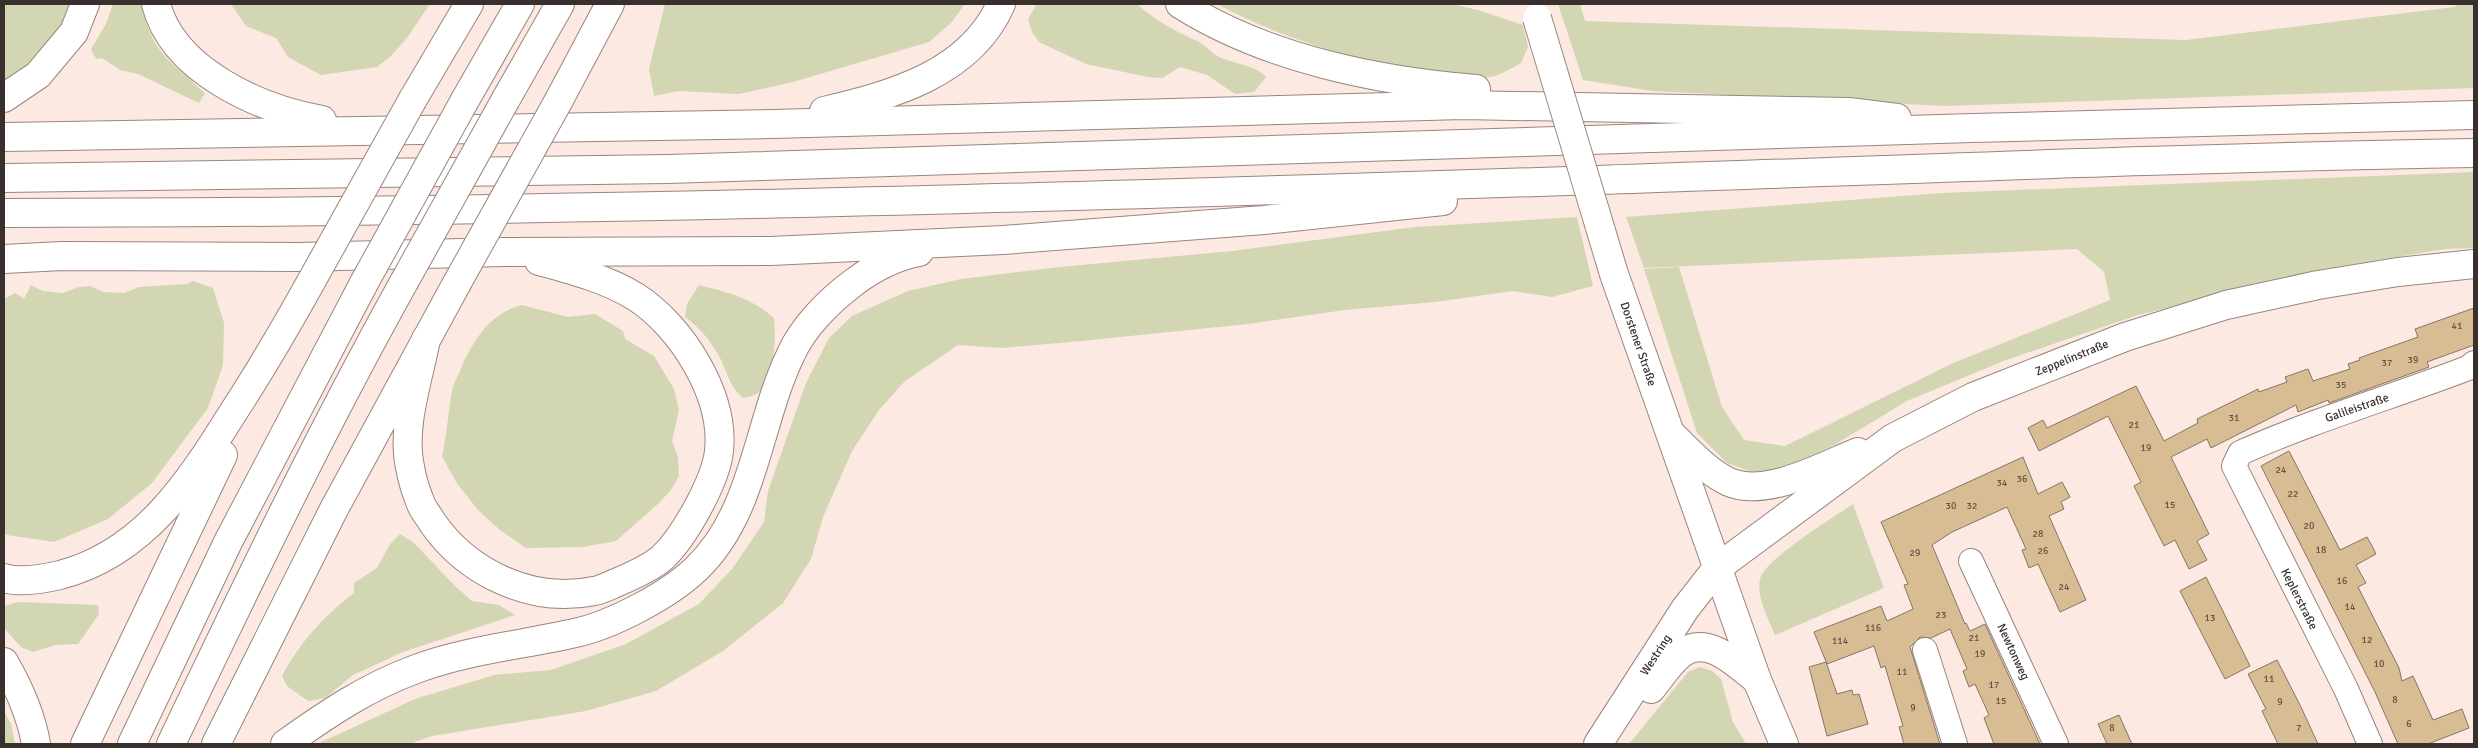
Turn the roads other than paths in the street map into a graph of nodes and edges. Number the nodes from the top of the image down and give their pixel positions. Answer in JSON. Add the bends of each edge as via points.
{"nodes":[{"id":1,"x":84,"y":4,"type":"edge"},
{"id":2,"x":156,"y":4,"type":"edge"},
{"id":3,"x":451,"y":4,"type":"edge"},
{"id":4,"x":469,"y":4,"type":"edge"},
{"id":5,"x":520,"y":4,"type":"edge"},
{"id":6,"x":560,"y":4,"type":"edge"},
{"id":7,"x":610,"y":4,"type":"edge"},
{"id":8,"x":618,"y":4,"type":"edge"},
{"id":9,"x":1001,"y":4,"type":"edge"},
{"id":10,"x":1180,"y":4,"type":"edge"},
{"id":11,"x":1535,"y":11,"type":"edge"},
{"id":12,"x":439,"y":53,"type":"junction"},
{"id":13,"x":582,"y":56,"type":"junction"},
{"id":14,"x":4,"y":98,"type":"edge"},
{"id":15,"x":1650,"y":109,"type":"junction"},
{"id":16,"x":2474,"y":115,"type":"edge"},
{"id":17,"x":773,"y":124,"type":"junction"},
{"id":18,"x":1972,"y":128,"type":"junction"},
{"id":19,"x":370,"y":129,"type":"junction"},
{"id":20,"x":4,"y":137,"type":"edge"},
{"id":21,"x":2474,"y":153,"type":"edge"},
{"id":22,"x":4,"y":178,"type":"edge"},
{"id":23,"x":1558,"y":181,"type":"junction"},
{"id":24,"x":4,"y":213,"type":"edge"},
{"id":25,"x":1003,"y":240,"type":"junction"},
{"id":26,"x":504,"y":252,"type":"junction"},
{"id":27,"x":62,"y":256,"type":"junction"},
{"id":28,"x":4,"y":259,"type":"edge"},
{"id":29,"x":2474,"y":264,"type":"edge"},
{"id":30,"x":4,"y":268,"type":"edge"},
{"id":31,"x":426,"y":339,"type":"junction"},
{"id":32,"x":274,"y":348,"type":"junction"},
{"id":33,"x":2474,"y":363,"type":"edge"},
{"id":34,"x":1669,"y":432,"type":"junction"},
{"id":35,"x":1893,"y":438,"type":"junction"},
{"id":36,"x":2240,"y":453,"type":"joint"},
{"id":37,"x":1971,"y":560,"type":"dead end"},
{"id":38,"x":1718,"y":568,"type":"junction"},
{"id":39,"x":4,"y":578,"type":"edge"},
{"id":40,"x":1925,"y":650,"type":"dead end"},
{"id":41,"x":4,"y":662,"type":"edge"},
{"id":42,"x":1756,"y":680,"type":"junction"},
{"id":43,"x":36,"y":744,"type":"edge"},
{"id":44,"x":85,"y":744,"type":"edge"},
{"id":45,"x":132,"y":744,"type":"edge"},
{"id":46,"x":171,"y":744,"type":"edge"},
{"id":47,"x":216,"y":744,"type":"edge"},
{"id":48,"x":285,"y":744,"type":"edge"},
{"id":49,"x":1598,"y":744,"type":"edge"},
{"id":50,"x":1603,"y":744,"type":"edge"},
{"id":51,"x":1784,"y":744,"type":"edge"},
{"id":52,"x":1955,"y":744,"type":"edge"},
{"id":53,"x":2056,"y":744,"type":"edge"},
{"id":54,"x":2370,"y":744,"type":"edge"}],
"edges":[{"from":1,"to":14,"type":"main road","via":[[74,32],[44,68]]},
{"from":2,"to":19,"type":"main road","via":[[170,34],[190,58],[230,88],[296,115]]},
{"from":3,"to":12,"type":"main road"},
{"from":4,"to":12,"type":"main road"},
{"from":5,"to":45,"type":"main road","bridge":true,"via":[[364,283],[228,542]]},
{"from":6,"to":46,"type":"main road","bridge":true,"via":[[371,341]]},
{"from":7,"to":13,"type":"main road"},
{"from":8,"to":13,"type":"main road"},
{"from":9,"to":17,"type":"main road","via":[[994,20],[978,38],[940,72],[878,98]]},
{"from":10,"to":15,"type":"main road","via":[[1246,38],[1387,79],[1423,85],[1609,98]]},
{"from":11,"to":34,"type":"main road","name":"Dorstener Straße","bridge":true,"via":[[1614,274]]},
{"from":12,"to":32,"type":"main road","bridge":true},
{"from":13,"to":31,"type":"main road","bridge":true},
{"from":15,"to":17,"type":"main road","via":[[1463,105]]},
{"from":15,"to":18,"type":"main road","via":[[1849,112]]},
{"from":16,"to":18,"type":"main road"},
{"from":17,"to":19,"type":"main road"},
{"from":18,"to":22,"type":"main road","via":[[668,169]]},
{"from":19,"to":20,"type":"main road"},
{"from":21,"to":23,"type":"main road","via":[[2230,157]]},
{"from":23,"to":24,"type":"main road","via":[[747,205]]},
{"from":23,"to":25,"type":"main road","via":[[1448,200],[1264,220]]},
{"from":25,"to":26,"type":"main road","via":[[771,250]]},
{"from":25,"to":48,"type":"main road","via":[[909,254],[866,273],[838,294],[791,352],[744,493],[722,539],[696,569],[664,593],[631,612],[578,633],[490,649],[417,669],[367,690]]},
{"from":26,"to":27,"type":"main road","via":[[299,257]]},
{"from":26,"to":31,"type":"main road","via":[[574,271],[636,297],[663,318],[704,373],[717,422],[719,451],[707,487],[689,524],[662,557],[628,578],[594,591],[552,594],[508,583],[471,563],[442,536],[421,505],[409,466],[407,440]]},
{"from":27,"to":28,"type":"main road"},
{"from":27,"to":30,"type":"main road"},
{"from":29,"to":35,"type":"main road","name":"Zeppelinstraße","via":[[2398,272],[2226,305],[2125,337],[1973,397]]},
{"from":31,"to":47,"type":"main road","via":[[334,509]]},
{"from":32,"to":39,"type":"main road","via":[[197,470],[162,514],[137,538],[83,569],[49,578]]},
{"from":32,"to":44,"type":"main road"},
{"from":33,"to":36,"type":"street","name":"Galileistraße","via":[[2468,368],[2283,434]]},
{"from":34,"to":35,"type":"main road","via":[[1713,473],[1743,486],[1762,486],[1793,479]]},
{"from":34,"to":38,"type":"main road","name":"Dorstener Straße"},
{"from":35,"to":38,"type":"main road","name":"Zeppelinstraße"},
{"from":36,"to":54,"type":"street","name":"Keplerstraße","via":[[2234,466],[2346,689]]},
{"from":37,"to":53,"type":"street","name":"Newtonweg"},
{"from":38,"to":42,"type":"main road","name":"Dorstener Straße"},
{"from":38,"to":49,"type":"main road","name":"Westring","via":[[1685,610]]},
{"from":40,"to":52,"type":"street"},
{"from":41,"to":43,"type":"main road","via":[[21,692]]},
{"from":42,"to":50,"type":"main road","name":"Dorstener Straße","via":[[1718,651],[1701,647],[1682,653]]},
{"from":42,"to":51,"type":"main road","name":"Dorstener Straße"}]}
